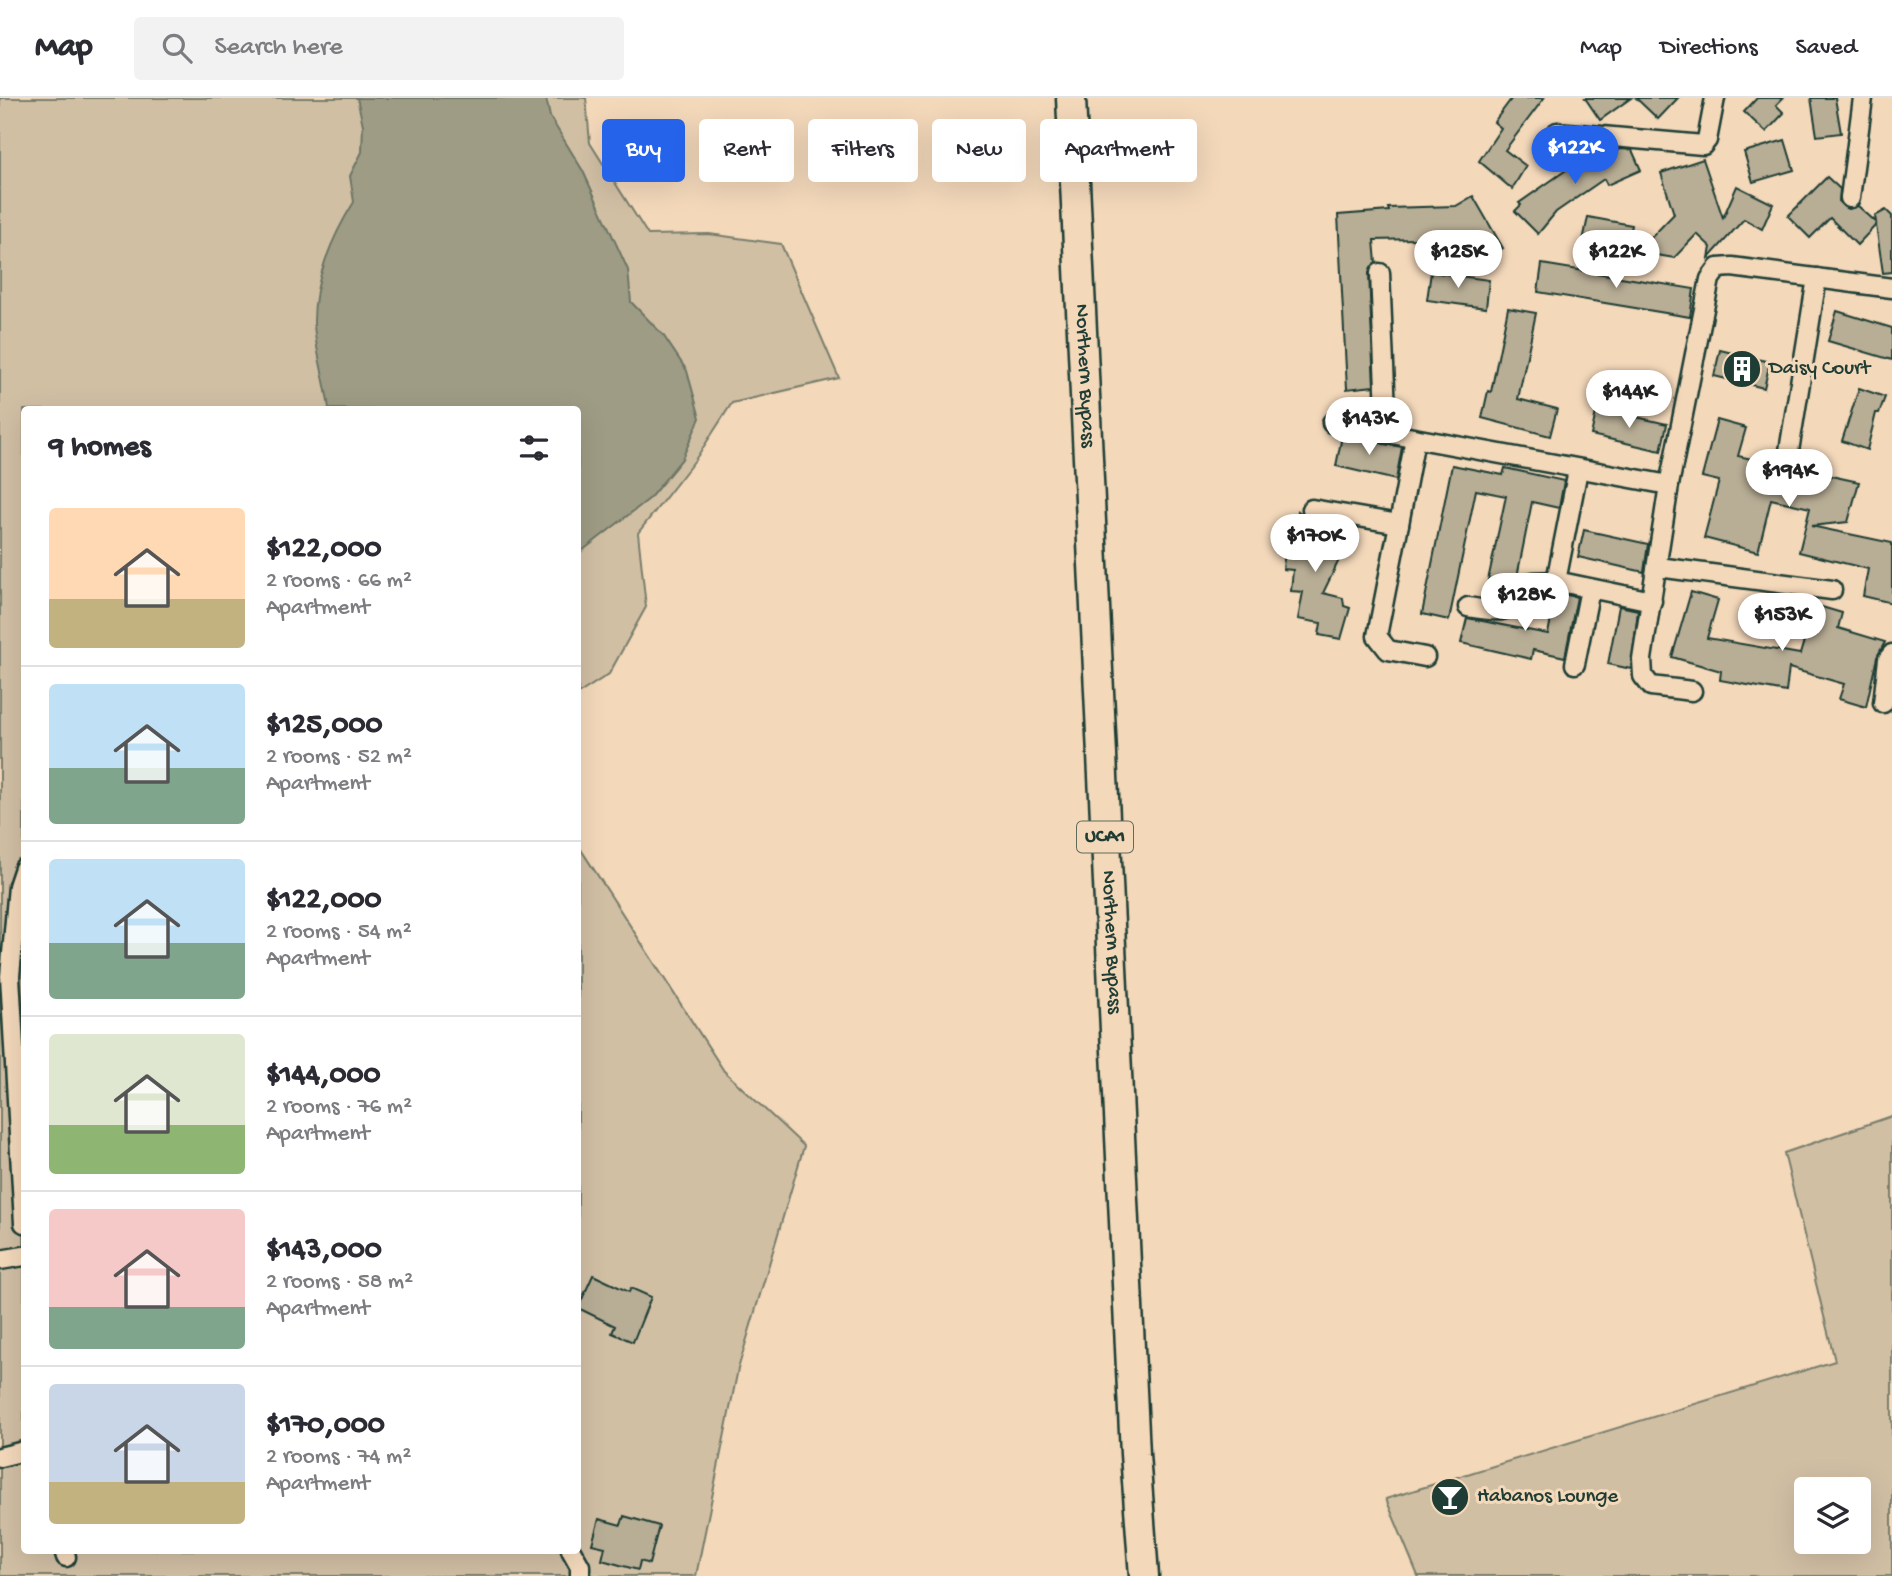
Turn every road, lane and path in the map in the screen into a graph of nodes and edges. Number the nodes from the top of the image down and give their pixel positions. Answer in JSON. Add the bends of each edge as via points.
{"nodes":[{"id":1,"x":1071,"y":98,"type":"edge"},
{"id":2,"x":1715,"y":98,"type":"edge"},
{"id":3,"x":1863,"y":98,"type":"edge"},
{"id":4,"x":1557,"y":132,"type":"dead end"},
{"id":5,"x":1850,"y":198,"type":"dead end"},
{"id":6,"x":1380,"y":273,"type":"dead end"},
{"id":7,"x":1817,"y":278,"type":"junction"},
{"id":8,"x":1892,"y":288,"type":"edge"},
{"id":9,"x":1332,"y":423,"type":"dead end"},
{"id":10,"x":1387,"y":434,"type":"junction"},
{"id":11,"x":1415,"y":439,"type":"junction"},
{"id":12,"x":1789,"y":451,"type":"dead end"},
{"id":13,"x":1578,"y":470,"type":"junction"},
{"id":14,"x":1669,"y":485,"type":"junction"},
{"id":15,"x":1312,"y":509,"type":"dead end"},
{"id":16,"x":1399,"y":524,"type":"junction"},
{"id":17,"x":1658,"y":567,"type":"junction"},
{"id":18,"x":1556,"y":581,"type":"junction"},
{"id":19,"x":1590,"y":589,"type":"junction"},
{"id":20,"x":1832,"y":590,"type":"dead end"},
{"id":21,"x":1653,"y":601,"type":"junction"},
{"id":22,"x":1468,"y":607,"type":"dead end"},
{"id":23,"x":1892,"y":654,"type":"edge"},
{"id":24,"x":1425,"y":657,"type":"dead end"},
{"id":25,"x":1575,"y":664,"type":"dead end"},
{"id":26,"x":1692,"y":691,"type":"dead end"},
{"id":27,"x":1883,"y":703,"type":"dead end"},
{"id":28,"x":21,"y":877,"type":"edge"},
{"id":29,"x":21,"y":1170,"type":"edge"},
{"id":30,"x":21,"y":1252,"type":"edge"},
{"id":31,"x":0,"y":1260,"type":"edge"},
{"id":32,"x":21,"y":1452,"type":"edge"},
{"id":33,"x":0,"y":1457,"type":"edge"},
{"id":34,"x":573,"y":1554,"type":"edge"},
{"id":35,"x":580,"y":1576,"type":"edge"},
{"id":36,"x":1144,"y":1576,"type":"edge"}],
"edges":[{"from":1,"to":36,"type":"main road","name":"Northern Bypass","number":"UCA1"},
{"from":2,"to":4,"type":"street","via":[[1703,145]]},
{"from":3,"to":5,"type":"street"},
{"from":6,"to":10,"type":"street"},
{"from":7,"to":8,"type":"street"},
{"from":7,"to":12,"type":"street"},
{"from":7,"to":14,"type":"street","via":[[1732,267],[1713,273]]},
{"from":9,"to":10,"type":"street"},
{"from":10,"to":11,"type":"street"},
{"from":11,"to":13,"type":"street"},
{"from":11,"to":16,"type":"street"},
{"from":13,"to":14,"type":"street"},
{"from":13,"to":18,"type":"street"},
{"from":14,"to":17,"type":"street"},
{"from":15,"to":16,"type":"street"},
{"from":16,"to":24,"type":"street","via":[[1377,636],[1388,650]]},
{"from":17,"to":20,"type":"street"},
{"from":17,"to":21,"type":"street"},
{"from":18,"to":19,"type":"street"},
{"from":18,"to":22,"type":"street","via":[[1533,582],[1509,610]]},
{"from":19,"to":21,"type":"street"},
{"from":19,"to":25,"type":"street"},
{"from":21,"to":26,"type":"street","via":[[1642,659],[1645,682]]},
{"from":23,"to":27,"type":"street"},
{"from":28,"to":29,"type":"street","via":[[10,976]]},
{"from":30,"to":31,"type":"street"},
{"from":32,"to":33,"type":"street"},
{"from":34,"to":35,"type":"street"}]}
